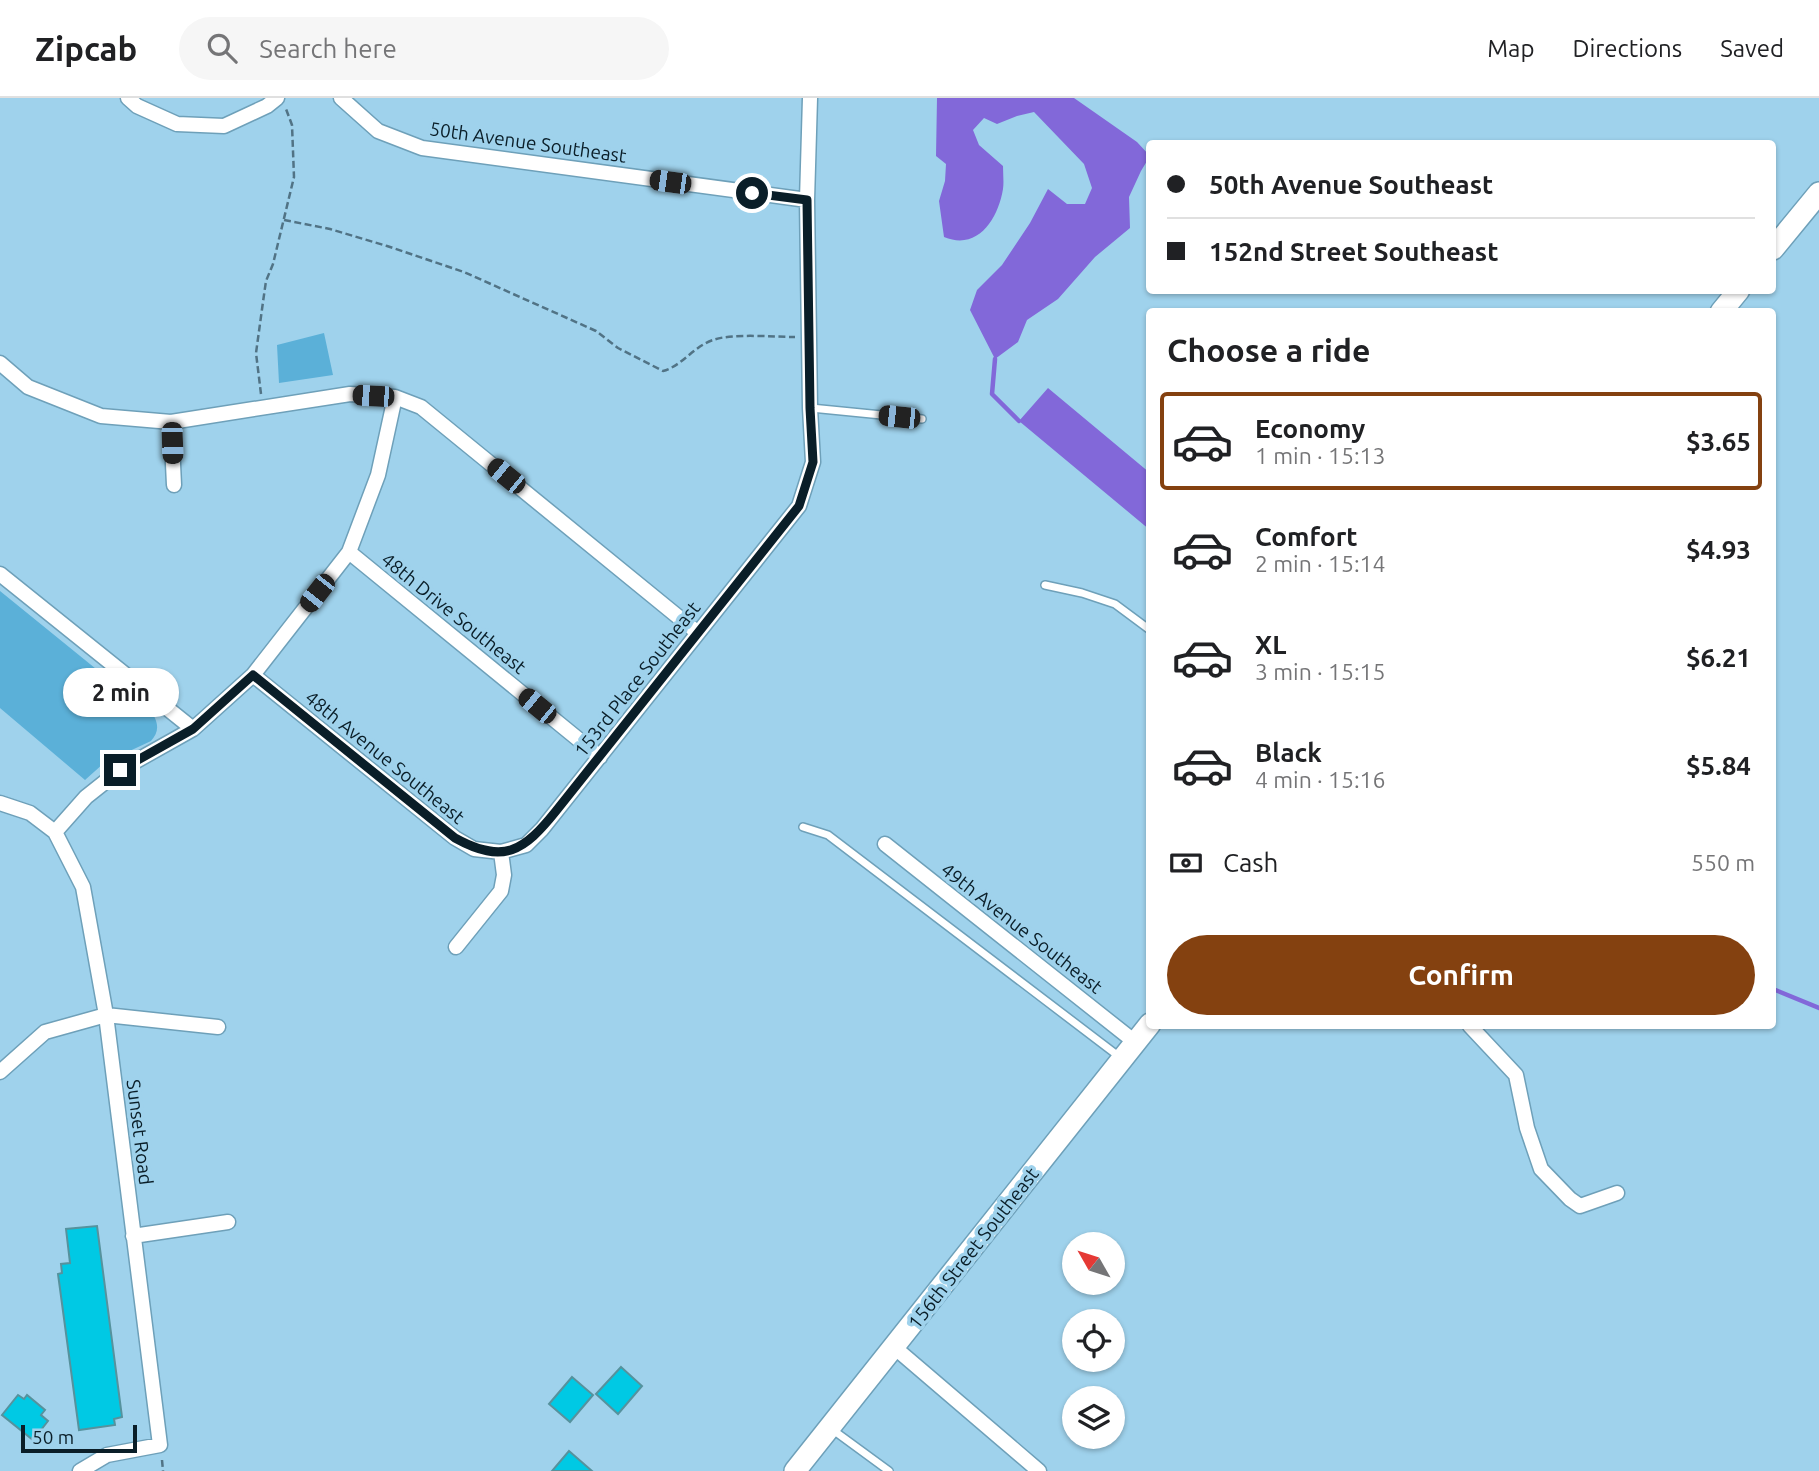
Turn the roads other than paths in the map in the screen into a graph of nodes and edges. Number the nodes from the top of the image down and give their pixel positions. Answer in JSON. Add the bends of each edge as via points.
{"nodes":[{"id":1,"x":128,"y":98,"type":"edge"},
{"id":2,"x":341,"y":98,"type":"edge"},
{"id":3,"x":810,"y":98,"type":"edge"},
{"id":4,"x":281,"y":103,"type":"edge"},
{"id":5,"x":1819,"y":193,"type":"edge"},
{"id":6,"x":807,"y":200,"type":"junction"},
{"id":7,"x":1776,"y":245,"type":"edge"},
{"id":8,"x":1736,"y":294,"type":"edge"},
{"id":9,"x":1724,"y":308,"type":"edge"},
{"id":10,"x":0,"y":363,"type":"edge"},
{"id":11,"x":395,"y":397,"type":"junction"},
{"id":12,"x":810,"y":408,"type":"junction"},
{"id":13,"x":922,"y":419,"type":"dead end"},
{"id":14,"x":171,"y":422,"type":"junction"},
{"id":15,"x":174,"y":485,"type":"dead end"},
{"id":16,"x":349,"y":552,"type":"junction"},
{"id":17,"x":0,"y":574,"type":"edge"},
{"id":18,"x":1045,"y":585,"type":"dead end"},
{"id":19,"x":1146,"y":627,"type":"edge"},
{"id":20,"x":698,"y":633,"type":"junction"},
{"id":21,"x":253,"y":675,"type":"junction"},
{"id":22,"x":193,"y":729,"type":"junction"},
{"id":23,"x":600,"y":757,"type":"junction"},
{"id":24,"x":0,"y":803,"type":"edge"},
{"id":25,"x":803,"y":827,"type":"dead end"},
{"id":26,"x":55,"y":832,"type":"junction"},
{"id":27,"x":885,"y":844,"type":"dead end"},
{"id":28,"x":501,"y":852,"type":"junction"},
{"id":29,"x":456,"y":947,"type":"dead end"},
{"id":30,"x":106,"y":1015,"type":"junction"},
{"id":31,"x":218,"y":1027,"type":"dead end"},
{"id":32,"x":1146,"y":1029,"type":"edge"},
{"id":33,"x":1474,"y":1029,"type":"edge"},
{"id":34,"x":1128,"y":1051,"type":"junction"},
{"id":35,"x":0,"y":1072,"type":"edge"},
{"id":36,"x":1617,"y":1193,"type":"dead end"},
{"id":37,"x":228,"y":1222,"type":"dead end"},
{"id":38,"x":133,"y":1236,"type":"junction"},
{"id":39,"x":894,"y":1347,"type":"junction"},
{"id":40,"x":831,"y":1428,"type":"junction"},
{"id":41,"x":80,"y":1471,"type":"edge"},
{"id":42,"x":795,"y":1471,"type":"edge"},
{"id":43,"x":889,"y":1471,"type":"edge"},
{"id":44,"x":1039,"y":1471,"type":"edge"}],
"edges":[{"from":1,"to":4,"type":"street","via":[[177,124],[225,126]]},
{"from":2,"to":6,"type":"street","name":"50th Avenue Southeast","via":[[377,131],[422,148]]},
{"from":3,"to":6,"type":"street","name":"153rd Place Southeast"},
{"from":5,"to":7,"type":"street"},
{"from":6,"to":12,"type":"street","name":"153rd Place Southeast"},
{"from":8,"to":9,"type":"street"},
{"from":10,"to":14,"type":"street","via":[[28,387],[101,416]]},
{"from":11,"to":14,"type":"street","via":[[350,394]]},
{"from":11,"to":16,"type":"street","via":[[378,475]]},
{"from":11,"to":20,"type":"street","via":[[421,407]]},
{"from":12,"to":13,"type":"lane"},
{"from":12,"to":20,"type":"street","name":"153rd Place Southeast","via":[[813,462],[799,506]]},
{"from":14,"to":15,"type":"street"},
{"from":16,"to":21,"type":"street"},
{"from":16,"to":23,"type":"street","name":"48th Drive Southeast"},
{"from":17,"to":22,"type":"street"},
{"from":18,"to":19,"type":"lane","via":[[1115,604]]},
{"from":20,"to":23,"type":"street","name":"153rd Place Southeast"},
{"from":21,"to":22,"type":"street"},
{"from":21,"to":28,"type":"street","name":"48th Avenue Southeast","via":[[455,838],[474,849]]},
{"from":22,"to":26,"type":"street","via":[[120,770],[86,797]]},
{"from":23,"to":28,"type":"street","name":"153rd Place Southeast","via":[[526,845]]},
{"from":24,"to":26,"type":"street","via":[[30,813]]},
{"from":25,"to":34,"type":"lane","via":[[828,835]]},
{"from":26,"to":30,"type":"street","name":"Sunset Road","via":[[83,887]]},
{"from":27,"to":34,"type":"street","name":"49th Avenue Southeast"},
{"from":28,"to":29,"type":"street","via":[[501,891]]},
{"from":30,"to":31,"type":"street"},
{"from":30,"to":35,"type":"street","via":[[45,1032]]},
{"from":30,"to":38,"type":"street","name":"Sunset Road"},
{"from":32,"to":34,"type":"street","name":"156th Street Southeast"},
{"from":33,"to":36,"type":"street","via":[[1516,1075],[1541,1169],[1580,1206]]},
{"from":34,"to":39,"type":"street","name":"156th Street Southeast"},
{"from":37,"to":38,"type":"street"},
{"from":38,"to":41,"type":"street","name":"Sunset Road","via":[[160,1445],[107,1455]]},
{"from":39,"to":40,"type":"street","name":"156th Street Southeast"},
{"from":39,"to":44,"type":"street"},
{"from":40,"to":42,"type":"street","name":"156th Street Southeast"},
{"from":40,"to":43,"type":"lane"}]}
